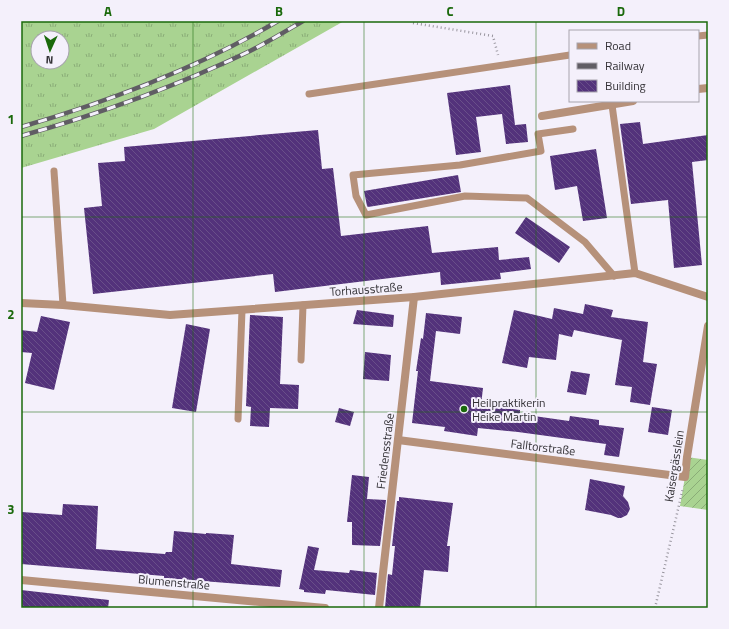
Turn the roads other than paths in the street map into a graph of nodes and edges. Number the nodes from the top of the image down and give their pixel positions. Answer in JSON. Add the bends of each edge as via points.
{"nodes":[{"id":1,"x":569,"y":55,"type":"edge"},
{"id":2,"x":309,"y":94,"type":"dead end"},
{"id":3,"x":628,"y":102,"type":"edge"},
{"id":4,"x":612,"y":105,"type":"junction"},
{"id":5,"x":542,"y":116,"type":"dead end"},
{"id":6,"x":573,"y":128,"type":"dead end"},
{"id":7,"x":54,"y":171,"type":"dead end"},
{"id":8,"x":635,"y":274,"type":"junction"},
{"id":9,"x":614,"y":276,"type":"junction"},
{"id":10,"x":708,"y":297,"type":"edge"},
{"id":11,"x":414,"y":298,"type":"junction"},
{"id":12,"x":21,"y":303,"type":"edge"},
{"id":13,"x":63,"y":305,"type":"junction"},
{"id":14,"x":303,"y":305,"type":"junction"},
{"id":15,"x":242,"y":310,"type":"junction"},
{"id":16,"x":708,"y":326,"type":"edge"},
{"id":17,"x":301,"y":360,"type":"dead end"},
{"id":18,"x":238,"y":419,"type":"dead end"},
{"id":19,"x":398,"y":440,"type":"junction"},
{"id":20,"x":685,"y":477,"type":"joint"},
{"id":21,"x":21,"y":580,"type":"edge"},
{"id":22,"x":325,"y":608,"type":"edge"},
{"id":23,"x":379,"y":608,"type":"edge"}],
"edges":[{"from":1,"to":2,"type":"lane"},
{"from":3,"to":4,"type":"street"},
{"from":4,"to":5,"type":"street"},
{"from":4,"to":8,"type":"lane"},
{"from":6,"to":9,"type":"lane","via":[[538,134],[541,151],[460,165],[353,175],[356,196],[366,215],[465,196],[527,198],[585,242]]},
{"from":7,"to":13,"type":"lane"},
{"from":8,"to":9,"type":"street","name":"Torhausstraße"},
{"from":8,"to":10,"type":"street","name":"Torhausstraße"},
{"from":9,"to":11,"type":"street","name":"Torhausstraße"},
{"from":11,"to":14,"type":"street","name":"Torhausstraße"},
{"from":11,"to":19,"type":"street","name":"Friedensstraße"},
{"from":12,"to":13,"type":"street","name":"Torhausstraße"},
{"from":13,"to":15,"type":"street","name":"Torhausstraße","via":[[170,315]]},
{"from":14,"to":15,"type":"street","name":"Torhausstraße"},
{"from":14,"to":17,"type":"lane"},
{"from":15,"to":18,"type":"lane"},
{"from":16,"to":20,"type":"street","name":"Kaisergässlein"},
{"from":19,"to":20,"type":"street","name":"Falltorstraße"},
{"from":19,"to":23,"type":"street","name":"Friedensstraße"},
{"from":21,"to":22,"type":"street","name":"Blumenstraße"}]}
